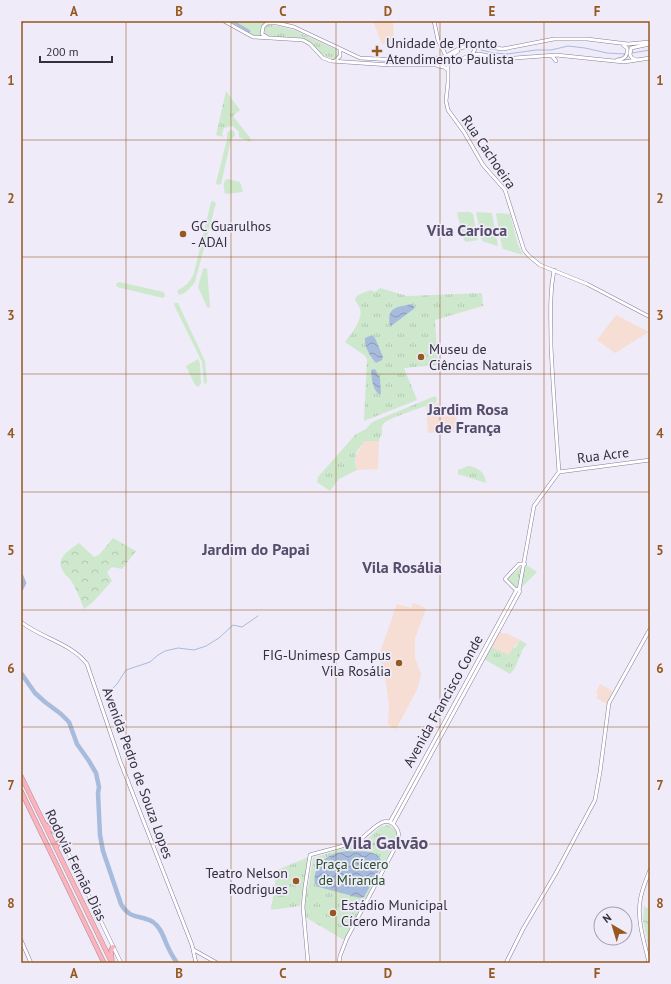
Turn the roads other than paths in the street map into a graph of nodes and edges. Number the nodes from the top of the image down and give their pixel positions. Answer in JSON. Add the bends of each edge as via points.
{"nodes":[{"id":1,"x":224,"y":21,"type":"edge"},
{"id":2,"x":434,"y":21,"type":"edge"},
{"id":3,"x":276,"y":22,"type":"edge"},
{"id":4,"x":270,"y":39,"type":"junction"},
{"id":5,"x":650,"y":43,"type":"edge"},
{"id":6,"x":617,"y":44,"type":"junction"},
{"id":7,"x":469,"y":45,"type":"junction"},
{"id":8,"x":464,"y":46,"type":"junction"},
{"id":9,"x":339,"y":49,"type":"junction"},
{"id":10,"x":472,"y":55,"type":"junction"},
{"id":11,"x":446,"y":56,"type":"junction"},
{"id":12,"x":552,"y":56,"type":"junction"},
{"id":13,"x":650,"y":58,"type":"edge"},
{"id":14,"x":556,"y":60,"type":"dead end"},
{"id":15,"x":637,"y":60,"type":"junction"},
{"id":16,"x":609,"y":61,"type":"junction"},
{"id":17,"x":334,"y":62,"type":"junction"},
{"id":18,"x":448,"y":64,"type":"junction"},
{"id":19,"x":436,"y":66,"type":"junction"},
{"id":20,"x":448,"y":70,"type":"junction"},
{"id":21,"x":554,"y":270,"type":"junction"},
{"id":22,"x":650,"y":317,"type":"edge"},
{"id":23,"x":650,"y":460,"type":"edge"},
{"id":24,"x":559,"y":472,"type":"junction"},
{"id":25,"x":527,"y":550,"type":"junction"},
{"id":26,"x":520,"y":564,"type":"junction"},
{"id":27,"x":525,"y":564,"type":"junction"},
{"id":28,"x":518,"y":591,"type":"junction"},
{"id":29,"x":21,"y":622,"type":"edge"},
{"id":30,"x":650,"y":629,"type":"edge"},
{"id":31,"x":21,"y":776,"type":"edge"},
{"id":32,"x":21,"y":791,"type":"edge"},
{"id":33,"x":392,"y":823,"type":"junction"},
{"id":34,"x":44,"y":824,"type":"junction"},
{"id":35,"x":60,"y":836,"type":"joint"},
{"id":36,"x":62,"y":841,"type":"junction"},
{"id":37,"x":56,"y":848,"type":"junction"},
{"id":38,"x":650,"y":870,"type":"edge"},
{"id":39,"x":21,"y":940,"type":"edge"},
{"id":40,"x":113,"y":948,"type":"junction"},
{"id":41,"x":194,"y":950,"type":"junction"},
{"id":42,"x":31,"y":963,"type":"edge"},
{"id":43,"x":104,"y":963,"type":"edge"},
{"id":44,"x":112,"y":963,"type":"edge"},
{"id":45,"x":121,"y":963,"type":"edge"},
{"id":46,"x":196,"y":963,"type":"edge"},
{"id":47,"x":217,"y":963,"type":"edge"},
{"id":48,"x":308,"y":963,"type":"edge"},
{"id":49,"x":339,"y":963,"type":"edge"},
{"id":50,"x":506,"y":963,"type":"edge"},
{"id":51,"x":649,"y":963,"type":"edge"}],
"edges":[{"from":1,"to":4,"type":"main road","via":[[250,36]]},
{"from":2,"to":11,"type":"main road","name":"Rua Cachoeira","via":[[438,40]]},
{"from":3,"to":4,"type":"main road","via":[[267,23],[263,27],[263,36]]},
{"from":3,"to":9,"type":"main road","via":[[294,27]]},
{"from":4,"to":17,"type":"main road","via":[[306,42],[323,58]]},
{"from":5,"to":6,"type":"main road"},
{"from":5,"to":15,"type":"main road","via":[[631,48],[630,57]]},
{"from":6,"to":7,"type":"main road","via":[[554,39],[503,49]]},
{"from":6,"to":16,"type":"main road","via":[[627,47],[627,55],[622,59]]},
{"from":7,"to":8,"type":"main road"},
{"from":7,"to":10,"type":"main road","via":[[476,50]]},
{"from":8,"to":11,"type":"main road"},
{"from":8,"to":18,"type":"main road","via":[[450,57]]},
{"from":9,"to":11,"type":"main road","via":[[367,59],[418,61]]},
{"from":9,"to":17,"type":"main road","via":[[340,56]]},
{"from":10,"to":12,"type":"main road","via":[[502,59]]},
{"from":10,"to":18,"type":"main road"},
{"from":11,"to":18,"type":"main road","name":"Rua Cachoeira"},
{"from":12,"to":14,"type":"main road"},
{"from":12,"to":16,"type":"main road"},
{"from":13,"to":15,"type":"main road"},
{"from":15,"to":16,"type":"main road"},
{"from":17,"to":19,"type":"main road"},
{"from":18,"to":19,"type":"main road"},
{"from":18,"to":20,"type":"main road","name":"Rua Cachoeira"},
{"from":19,"to":20,"type":"main road"},
{"from":20,"to":21,"type":"main road","name":"Rua Cachoeira","via":[[448,110],[483,165],[505,190],[524,250],[540,265]]},
{"from":21,"to":22,"type":"main road","name":"Rua Cachoeira"},
{"from":21,"to":24,"type":"main road","via":[[550,286],[552,392]]},
{"from":23,"to":24,"type":"main road","name":"Rua Acre"},
{"from":24,"to":25,"type":"main road","name":"Avenida Francisco Conde","via":[[534,506]]},
{"from":25,"to":26,"type":"main road"},
{"from":25,"to":27,"type":"main road","name":"Avenida Francisco Conde"},
{"from":26,"to":27,"type":"main road"},
{"from":26,"to":28,"type":"main road","via":[[505,579]]},
{"from":27,"to":28,"type":"main road","name":"Avenida Francisco Conde"},
{"from":28,"to":33,"type":"main road","name":"Avenida Francisco Conde"},
{"from":29,"to":41,"type":"main road","name":"Avenida Pedro de Souza Lopes","via":[[77,654],[87,664],[120,761]]},
{"from":30,"to":50,"type":"main road","via":[[609,703],[594,800]]},
{"from":31,"to":34,"type":"highway","name":"Rodovia Fernão Dias"},
{"from":32,"to":43,"type":"highway","name":"Rodovia Fernão Dias"},
{"from":33,"to":48,"type":"main road","via":[[382,822],[360,840],[310,855],[303,907]]},
{"from":33,"to":49,"type":"main road","via":[[399,834],[397,844],[347,938]]},
{"from":34,"to":35,"type":"highway"},
{"from":34,"to":37,"type":"highway","name":"Rodovia Fernão Dias"},
{"from":35,"to":36,"type":"main road"},
{"from":36,"to":37,"type":"highway"},
{"from":36,"to":40,"type":"main road"},
{"from":37,"to":44,"type":"highway","name":"Rodovia Fernão Dias"},
{"from":38,"to":51,"type":"main road","via":[[640,904],[643,938]]},
{"from":39,"to":42,"type":"main road"},
{"from":40,"to":44,"type":"highway"},
{"from":40,"to":45,"type":"main road"},
{"from":41,"to":46,"type":"main road","name":"Avenida Pedro de Souza Lopes"},
{"from":41,"to":47,"type":"main road"}]}
